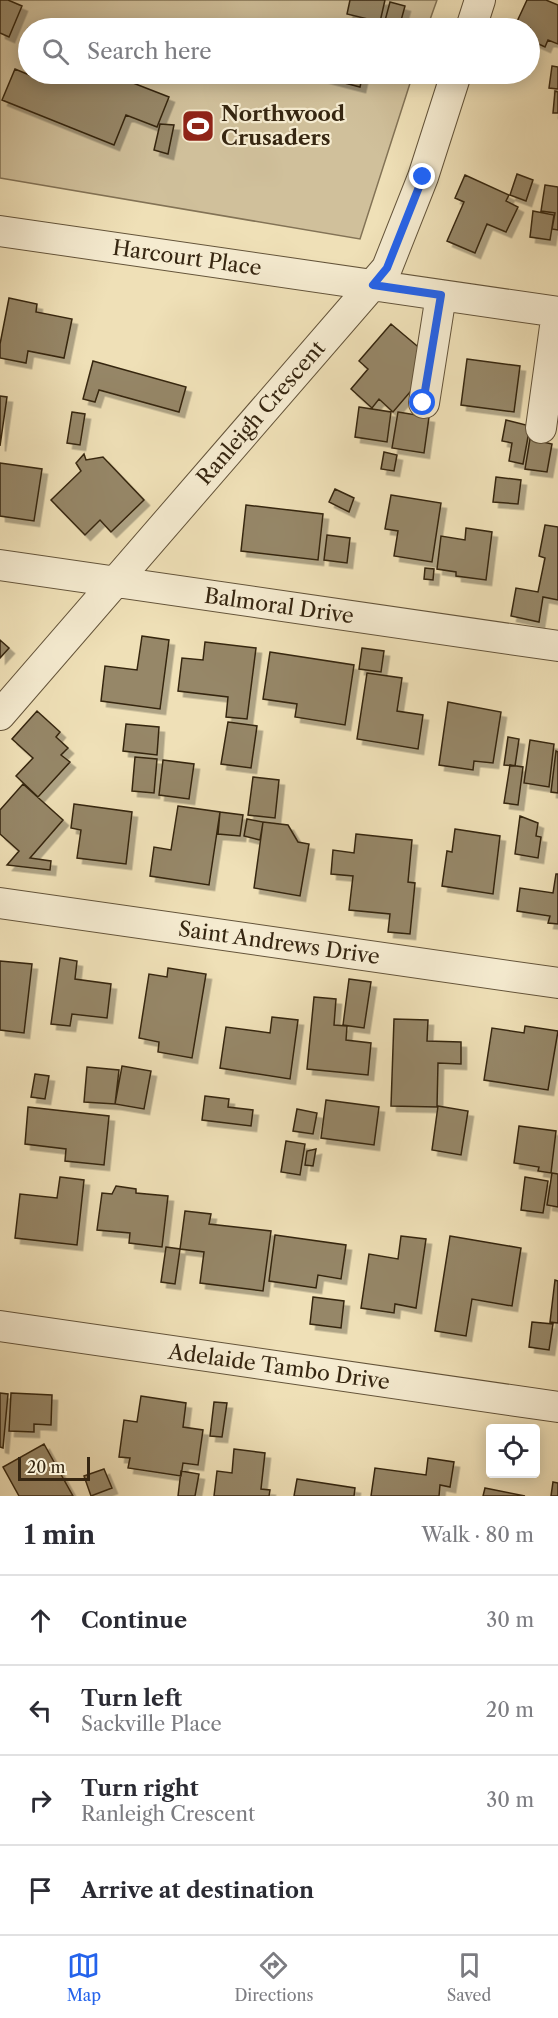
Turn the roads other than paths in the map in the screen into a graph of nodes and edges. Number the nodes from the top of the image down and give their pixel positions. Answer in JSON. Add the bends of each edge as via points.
{"nodes":[{"id":1,"x":480,"y":0,"type":"edge"},
{"id":2,"x":474,"y":18,"type":"edge"},
{"id":3,"x":453,"y":84,"type":"edge"},
{"id":4,"x":0,"y":231,"type":"edge"},
{"id":5,"x":373,"y":285,"type":"junction"},
{"id":6,"x":441,"y":295,"type":"junction"},
{"id":7,"x":558,"y":312,"type":"edge"},
{"id":8,"x":423,"y":403,"type":"dead end"},
{"id":9,"x":541,"y":428,"type":"dead end"},
{"id":10,"x":0,"y":565,"type":"edge"},
{"id":11,"x":112,"y":583,"type":"junction"},
{"id":12,"x":558,"y":646,"type":"edge"},
{"id":13,"x":0,"y":715,"type":"edge"},
{"id":14,"x":0,"y":903,"type":"edge"},
{"id":15,"x":558,"y":983,"type":"edge"},
{"id":16,"x":0,"y":1326,"type":"edge"},
{"id":17,"x":558,"y":1407,"type":"edge"}],
"edges":[{"from":1,"to":2,"type":"street"},
{"from":3,"to":5,"type":"street","name":"Ranleigh Crescent","via":[[423,177],[387,268]]},
{"from":4,"to":5,"type":"street","name":"Harcourt Place"},
{"from":5,"to":6,"type":"street","name":"Harcourt Place"},
{"from":5,"to":11,"type":"street","name":"Ranleigh Crescent"},
{"from":6,"to":7,"type":"street","name":"Harcourt Place"},
{"from":6,"to":8,"type":"street"},
{"from":7,"to":9,"type":"street"},
{"from":10,"to":11,"type":"street","name":"Balmoral Drive"},
{"from":11,"to":12,"type":"street","name":"Balmoral Drive"},
{"from":11,"to":13,"type":"street","name":"Ranleigh Crescent"},
{"from":14,"to":15,"type":"street","name":"Saint Andrews Drive"},
{"from":16,"to":17,"type":"street","name":"Adelaide Tambo Drive"}]}
